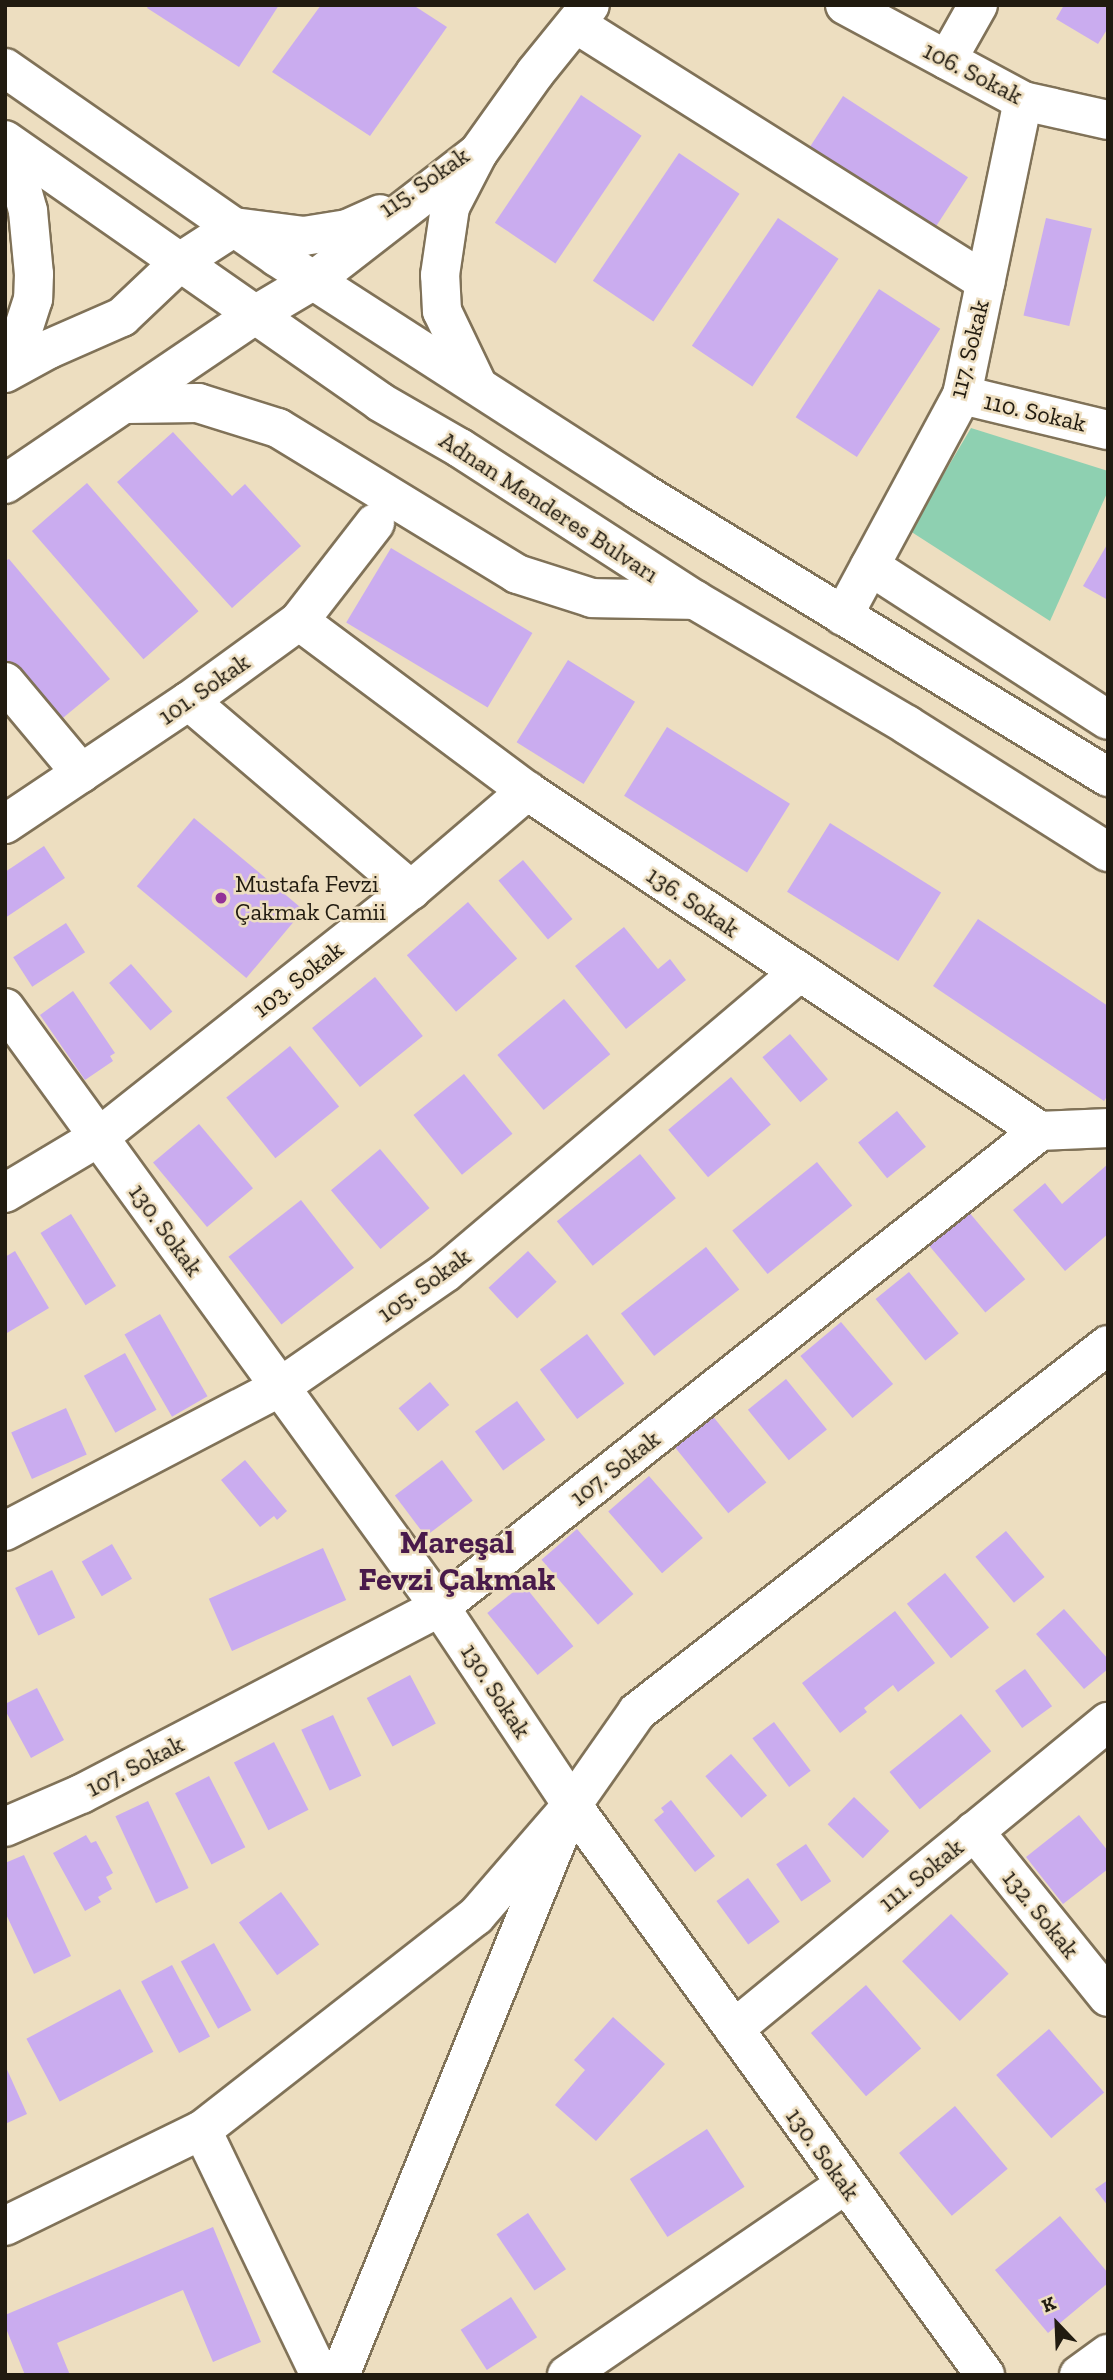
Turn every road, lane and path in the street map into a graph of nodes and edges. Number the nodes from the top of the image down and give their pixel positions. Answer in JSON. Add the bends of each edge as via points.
{"nodes":[{"id":1,"x":845,"y":5,"type":"edge"},
{"id":2,"x":978,"y":5,"type":"edge"},
{"id":3,"x":583,"y":15,"type":"edge"},
{"id":4,"x":947,"y":60,"type":"junction"},
{"id":5,"x":5,"y":68,"type":"edge"},
{"id":6,"x":1023,"y":101,"type":"junction"},
{"id":7,"x":1108,"y":120,"type":"edge"},
{"id":8,"x":5,"y":139,"type":"edge"},
{"id":9,"x":483,"y":145,"type":"junction"},
{"id":10,"x":5,"y":147,"type":"edge"},
{"id":11,"x":234,"y":227,"type":"junction"},
{"id":12,"x":180,"y":262,"type":"junction"},
{"id":13,"x":314,"y":280,"type":"junction"},
{"id":14,"x":985,"y":282,"type":"junction"},
{"id":15,"x":255,"y":315,"type":"junction"},
{"id":16,"x":5,"y":356,"type":"edge"},
{"id":17,"x":5,"y":373,"type":"edge"},
{"id":18,"x":478,"y":387,"type":"junction"},
{"id":19,"x":962,"y":395,"type":"junction"},
{"id":20,"x":127,"y":404,"type":"junction"},
{"id":21,"x":1108,"y":430,"type":"edge"},
{"id":22,"x":5,"y":484,"type":"edge"},
{"id":23,"x":375,"y":523,"type":"dead end"},
{"id":24,"x":870,"y":566,"type":"junction"},
{"id":25,"x":695,"y":600,"type":"junction"},
{"id":26,"x":843,"y":616,"type":"junction"},
{"id":27,"x":299,"y":621,"type":"junction"},
{"id":28,"x":5,"y":682,"type":"edge"},
{"id":29,"x":189,"y":701,"type":"junction"},
{"id":30,"x":1108,"y":720,"type":"edge"},
{"id":31,"x":81,"y":773,"type":"junction"},
{"id":32,"x":1108,"y":777,"type":"edge"},
{"id":33,"x":527,"y":791,"type":"junction"},
{"id":34,"x":5,"y":824,"type":"edge"},
{"id":35,"x":1108,"y":852,"type":"edge"},
{"id":36,"x":411,"y":890,"type":"junction"},
{"id":37,"x":799,"y":973,"type":"junction"},
{"id":38,"x":5,"y":1008,"type":"edge"},
{"id":39,"x":1108,"y":1128,"type":"edge"},
{"id":40,"x":1040,"y":1131,"type":"junction"},
{"id":41,"x":99,"y":1137,"type":"junction"},
{"id":42,"x":5,"y":1194,"type":"edge"},
{"id":43,"x":1108,"y":1345,"type":"edge"},
{"id":44,"x":280,"y":1387,"type":"junction"},
{"id":45,"x":5,"y":1531,"type":"edge"},
{"id":46,"x":440,"y":1607,"type":"junction"},
{"id":47,"x":1108,"y":1721,"type":"edge"},
{"id":48,"x":572,"y":1805,"type":"junction"},
{"id":49,"x":5,"y":1828,"type":"edge"},
{"id":50,"x":974,"y":1831,"type":"junction"},
{"id":51,"x":1108,"y":1997,"type":"edge"},
{"id":52,"x":734,"y":2029,"type":"junction"},
{"id":53,"x":202,"y":2130,"type":"junction"},
{"id":54,"x":845,"y":2185,"type":"junction"},
{"id":55,"x":5,"y":2225,"type":"edge"},
{"id":56,"x":1108,"y":2354,"type":"edge"},
{"id":57,"x":320,"y":2375,"type":"edge"},
{"id":58,"x":340,"y":2375,"type":"edge"},
{"id":59,"x":567,"y":2375,"type":"edge"},
{"id":60,"x":985,"y":2375,"type":"edge"},
{"id":61,"x":1079,"y":2375,"type":"edge"}],
"edges":[{"from":1,"to":4,"type":"street","name":"106. Sokak"},
{"from":2,"to":4,"type":"street"},
{"from":3,"to":9,"type":"street","name":"115. Sokak"},
{"from":3,"to":14,"type":"street"},
{"from":4,"to":6,"type":"street","name":"106. Sokak"},
{"from":5,"to":11,"type":"street"},
{"from":6,"to":7,"type":"street","name":"106. Sokak"},
{"from":6,"to":14,"type":"street","name":"117. Sokak"},
{"from":8,"to":12,"type":"street","name":"Adnan Menderes Bulvarı"},
{"from":9,"to":11,"type":"street","name":"115. Sokak","via":[[390,209],[347,229],[303,236]]},
{"from":9,"to":13,"type":"street"},
{"from":9,"to":18,"type":"street","via":[[450,206],[440,275],[442,312]]},
{"from":10,"to":16,"type":"street","via":[[28,211],[34,274],[33,299],[22,332]]},
{"from":11,"to":12,"type":"street"},
{"from":11,"to":13,"type":"street"},
{"from":12,"to":15,"type":"street","name":"Adnan Menderes Bulvarı"},
{"from":12,"to":17,"type":"street","via":[[122,317]]},
{"from":13,"to":15,"type":"street"},
{"from":13,"to":18,"type":"street"},
{"from":14,"to":19,"type":"street","name":"117. Sokak"},
{"from":15,"to":20,"type":"street"},
{"from":15,"to":25,"type":"street","name":"Adnan Menderes Bulvarı","via":[[380,402],[460,448]]},
{"from":18,"to":26,"type":"street"},
{"from":19,"to":21,"type":"street","name":"110. Sokak"},
{"from":19,"to":24,"type":"street","name":"117. Sokak"},
{"from":20,"to":22,"type":"street"},
{"from":20,"to":25,"type":"street","via":[[198,403],[278,428],[517,574],[592,598]]},
{"from":23,"to":27,"type":"street","name":"101. Sokak"},
{"from":24,"to":26,"type":"street","name":"117. Sokak"},
{"from":24,"to":30,"type":"street"},
{"from":25,"to":35,"type":"street","name":"Adnan Menderes Bulvarı","via":[[907,725]]},
{"from":26,"to":32,"type":"street"},
{"from":27,"to":29,"type":"street","name":"101. Sokak"},
{"from":27,"to":33,"type":"street","name":"136. Sokak"},
{"from":28,"to":31,"type":"street"},
{"from":29,"to":31,"type":"street","name":"101. Sokak"},
{"from":29,"to":36,"type":"street"},
{"from":31,"to":34,"type":"street","name":"101. Sokak"},
{"from":33,"to":36,"type":"street","name":"103. Sokak"},
{"from":33,"to":37,"type":"street","name":"136. Sokak"},
{"from":36,"to":41,"type":"street","name":"103. Sokak"},
{"from":37,"to":40,"type":"street","name":"136. Sokak"},
{"from":37,"to":44,"type":"street","name":"105. Sokak","via":[[446,1272]]},
{"from":38,"to":41,"type":"street","name":"130. Sokak"},
{"from":39,"to":40,"type":"street"},
{"from":40,"to":46,"type":"street","name":"107. Sokak"},
{"from":41,"to":42,"type":"street","name":"103. Sokak"},
{"from":41,"to":44,"type":"street","name":"130. Sokak"},
{"from":43,"to":48,"type":"street","via":[[637,1712]]},
{"from":44,"to":45,"type":"street","name":"105. Sokak"},
{"from":44,"to":46,"type":"street","name":"130. Sokak"},
{"from":46,"to":48,"type":"street","name":"130. Sokak"},
{"from":46,"to":49,"type":"street","name":"107. Sokak","via":[[81,1794]]},
{"from":47,"to":50,"type":"street","name":"111. Sokak"},
{"from":48,"to":52,"type":"street","name":"130. Sokak"},
{"from":48,"to":53,"type":"street","via":[[476,1916]]},
{"from":48,"to":58,"type":"street"},
{"from":50,"to":51,"type":"street","name":"132. Sokak"},
{"from":50,"to":52,"type":"street","name":"111. Sokak"},
{"from":52,"to":54,"type":"street","name":"130. Sokak"},
{"from":53,"to":55,"type":"street"},
{"from":53,"to":57,"type":"street"},
{"from":54,"to":59,"type":"street"},
{"from":54,"to":60,"type":"street","name":"130. Sokak"},
{"from":56,"to":61,"type":"street"}]}
